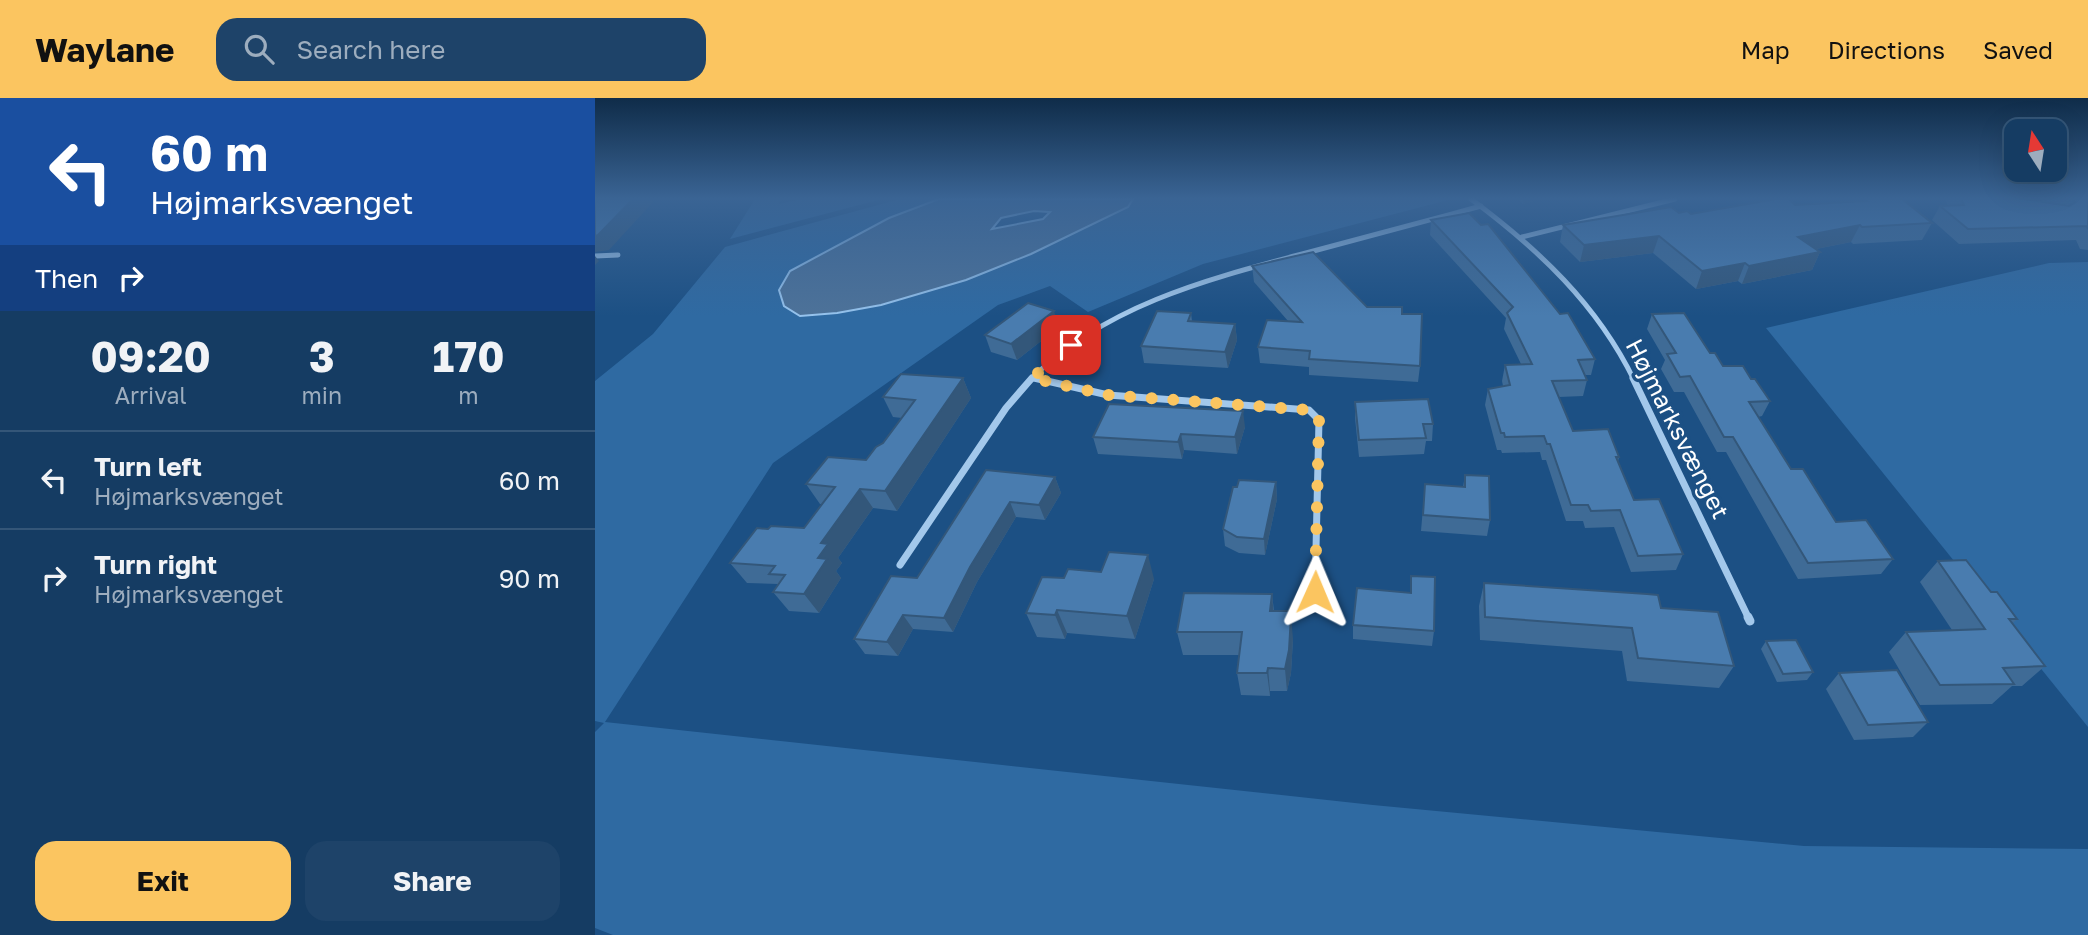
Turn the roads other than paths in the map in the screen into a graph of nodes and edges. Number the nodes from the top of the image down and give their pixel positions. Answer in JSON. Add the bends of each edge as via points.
{"nodes":[{"id":1,"x":1361,"y":238,"type":"edge"},
{"id":2,"x":1523,"y":238,"type":"edge"},
{"id":3,"x":618,"y":255,"type":"dead end"},
{"id":4,"x":595,"y":256,"type":"edge"},
{"id":5,"x":1032,"y":378,"type":"junction"},
{"id":6,"x":900,"y":565,"type":"dead end"},
{"id":7,"x":1315,"y":592,"type":"dead end"},
{"id":8,"x":1751,"y":621,"type":"dead end"}],
"edges":[{"from":1,"to":5,"type":"street","via":[[1169,293],[1071,345]]},
{"from":2,"to":8,"type":"street","name":"Højmarksvænget","via":[[1583,300],[1623,358]]},
{"from":3,"to":4,"type":"street"},
{"from":5,"to":6,"type":"street","via":[[1006,408]]},
{"from":5,"to":7,"type":"street","via":[[1108,395],[1309,410],[1319,420]]}]}
